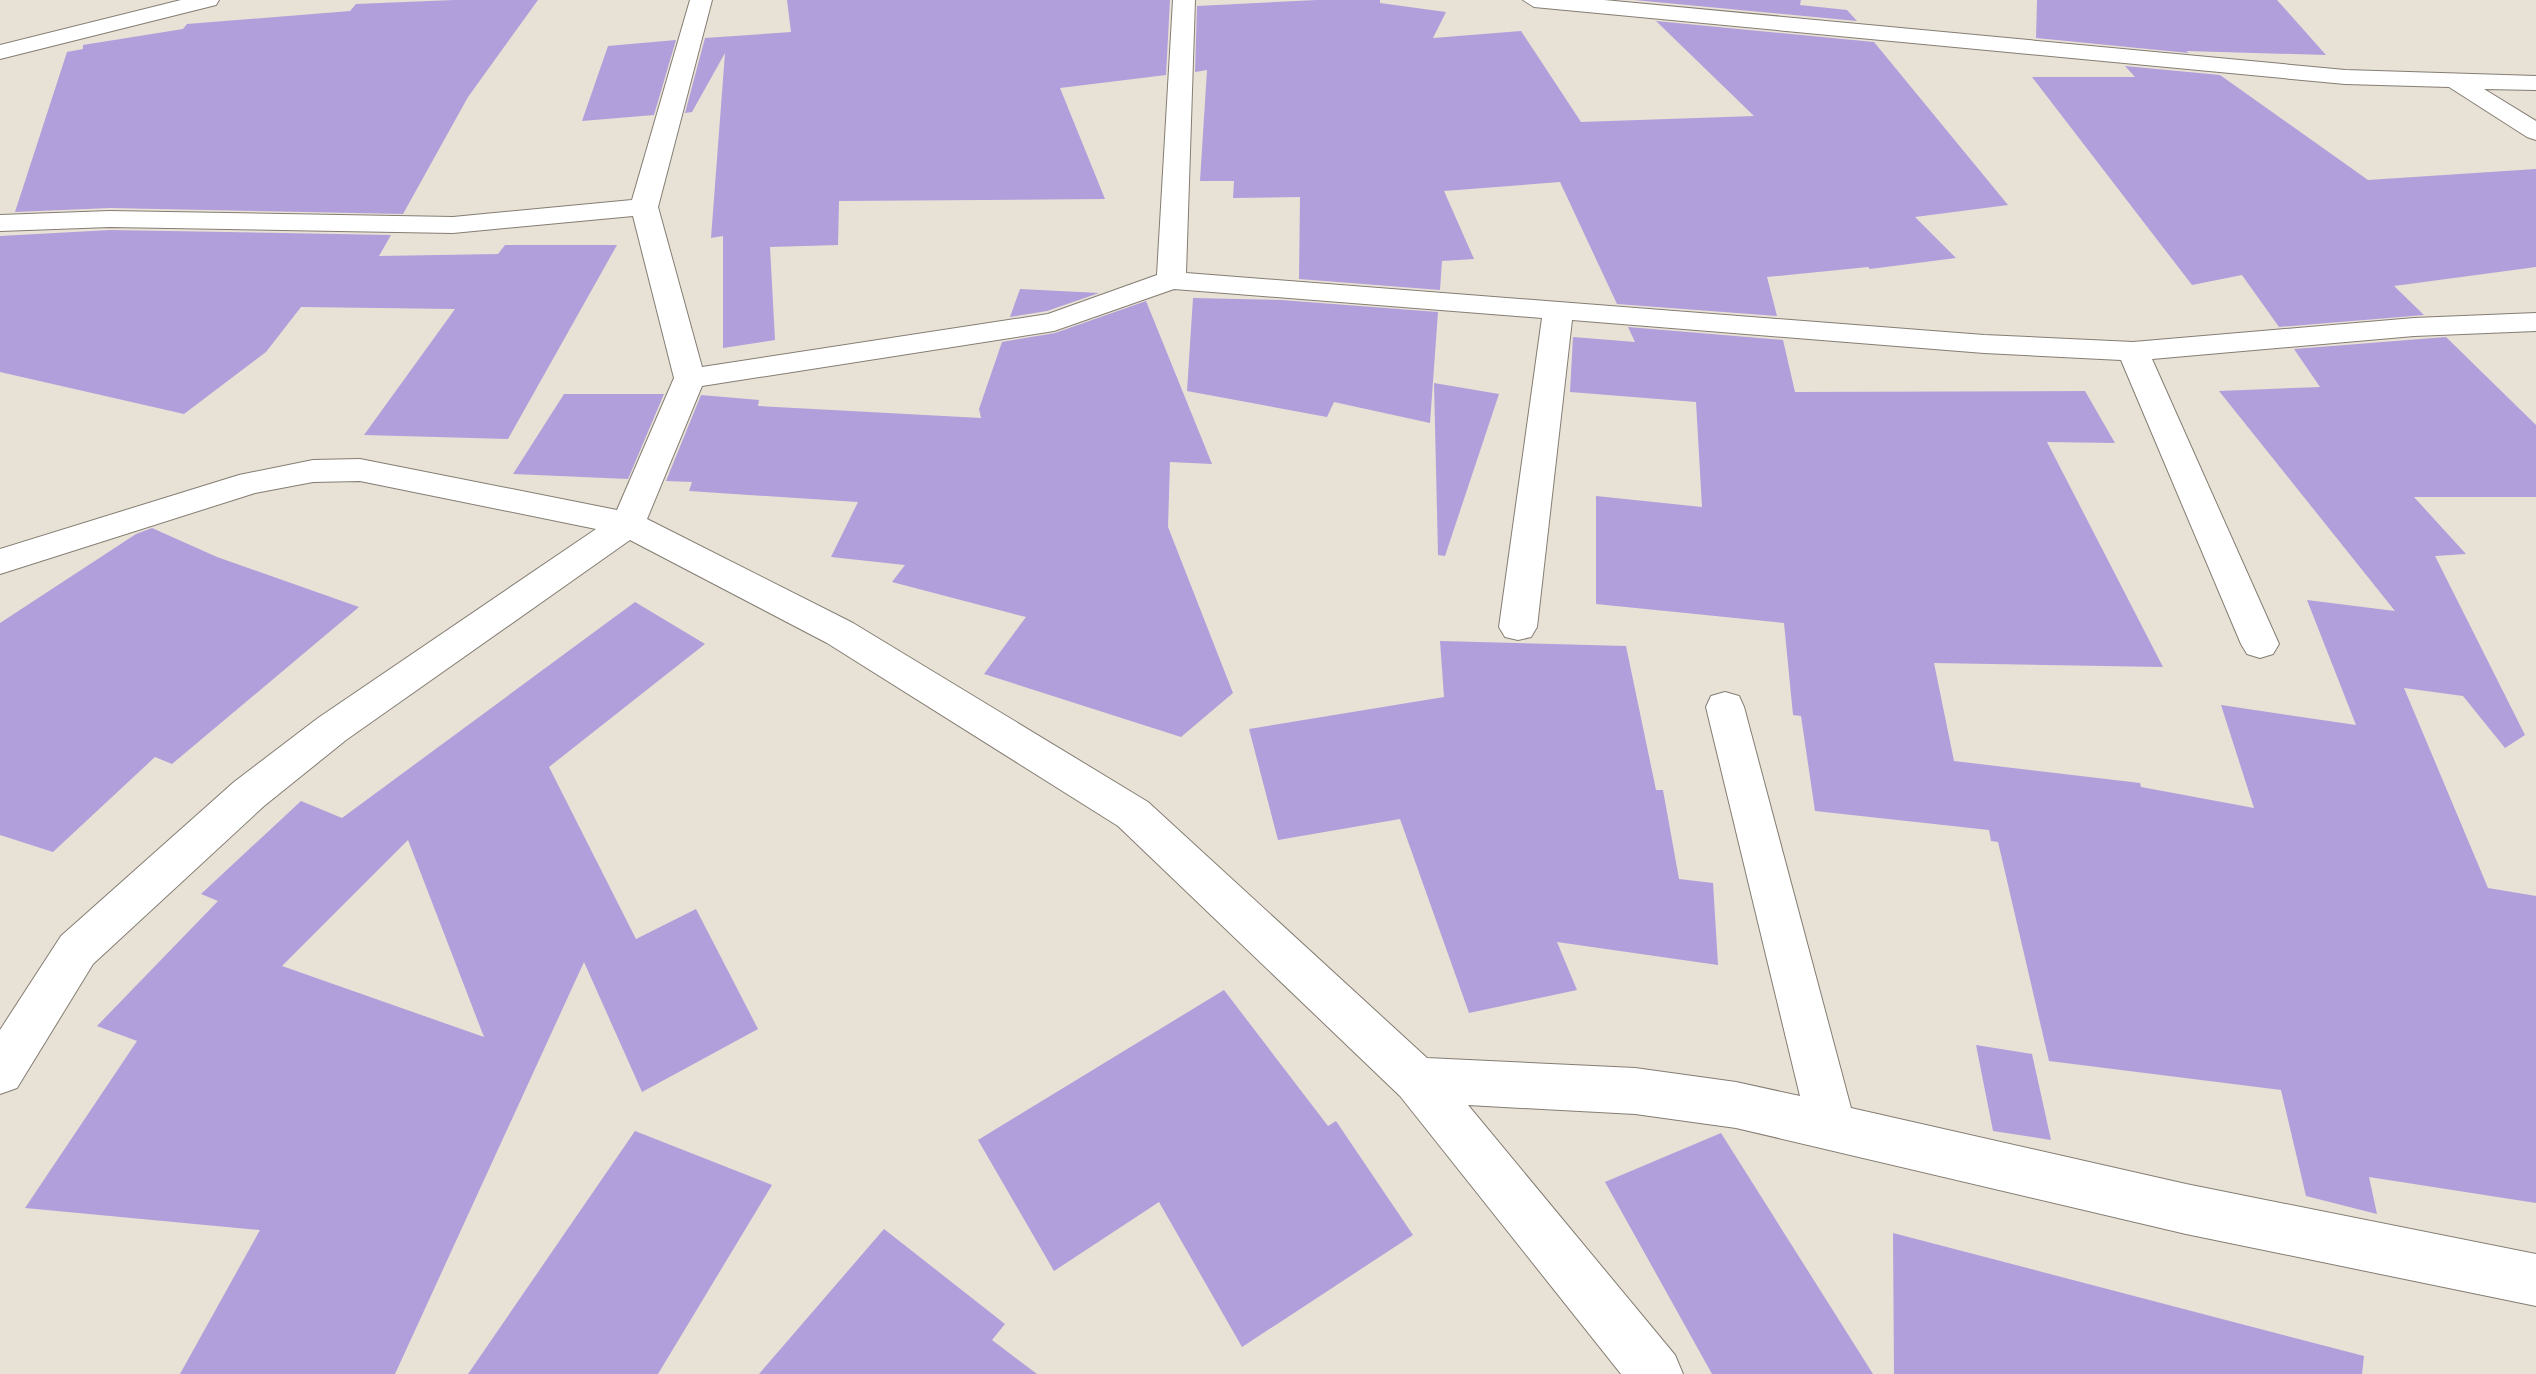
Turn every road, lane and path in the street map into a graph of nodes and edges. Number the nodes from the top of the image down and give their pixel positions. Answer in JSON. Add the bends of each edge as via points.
{"nodes":[{"id":1,"x":208,"y":0,"type":"edge"},
{"id":2,"x":701,"y":0,"type":"edge"},
{"id":3,"x":1184,"y":0,"type":"edge"},
{"id":4,"x":1534,"y":0,"type":"edge"},
{"id":5,"x":0,"y":52,"type":"edge"},
{"id":6,"x":2458,"y":83,"type":"junction"},
{"id":7,"x":2536,"y":83,"type":"edge"},
{"id":8,"x":2536,"y":132,"type":"edge"},
{"id":9,"x":643,"y":207,"type":"junction"},
{"id":10,"x":0,"y":223,"type":"edge"},
{"id":11,"x":1171,"y":281,"type":"junction"},
{"id":12,"x":1558,"y":312,"type":"junction"},
{"id":13,"x":2536,"y":322,"type":"edge"},
{"id":14,"x":2133,"y":351,"type":"junction"},
{"id":15,"x":690,"y":378,"type":"junction"},
{"id":16,"x":628,"y":524,"type":"junction"},
{"id":17,"x":0,"y":562,"type":"edge"},
{"id":18,"x":1518,"y":627,"type":"dead end"},
{"id":19,"x":2260,"y":644,"type":"dead end"},
{"id":20,"x":1725,"y":707,"type":"dead end"},
{"id":21,"x":0,"y":1072,"type":"edge"},
{"id":22,"x":1417,"y":1080,"type":"junction"},
{"id":23,"x":1831,"y":1125,"type":"junction"},
{"id":24,"x":2536,"y":1280,"type":"edge"},
{"id":25,"x":1656,"y":1374,"type":"edge"}],
"edges":[{"from":1,"to":5,"type":"street"},
{"from":2,"to":9,"type":"street"},
{"from":3,"to":11,"type":"street"},
{"from":4,"to":6,"type":"street","via":[[2345,77]]},
{"from":6,"to":7,"type":"street"},
{"from":6,"to":8,"type":"street"},
{"from":9,"to":10,"type":"street","via":[[453,225],[110,219]]},
{"from":9,"to":15,"type":"street"},
{"from":11,"to":12,"type":"street"},
{"from":11,"to":15,"type":"street","via":[[1054,322]]},
{"from":12,"to":14,"type":"street"},
{"from":12,"to":18,"type":"street"},
{"from":13,"to":14,"type":"street","via":[[2414,327]]},
{"from":14,"to":19,"type":"street"},
{"from":15,"to":16,"type":"street"},
{"from":16,"to":17,"type":"street","via":[[360,470],[313,471],[251,483]]},
{"from":16,"to":21,"type":"street","via":[[332,729],[248,794],[77,950]]},
{"from":16,"to":22,"type":"street","via":[[840,633],[1133,814]]},
{"from":20,"to":23,"type":"street"},
{"from":22,"to":23,"type":"street","via":[[1634,1091],[1736,1105]]},
{"from":22,"to":25,"type":"street"},
{"from":23,"to":24,"type":"street","via":[[2186,1209]]}]}
